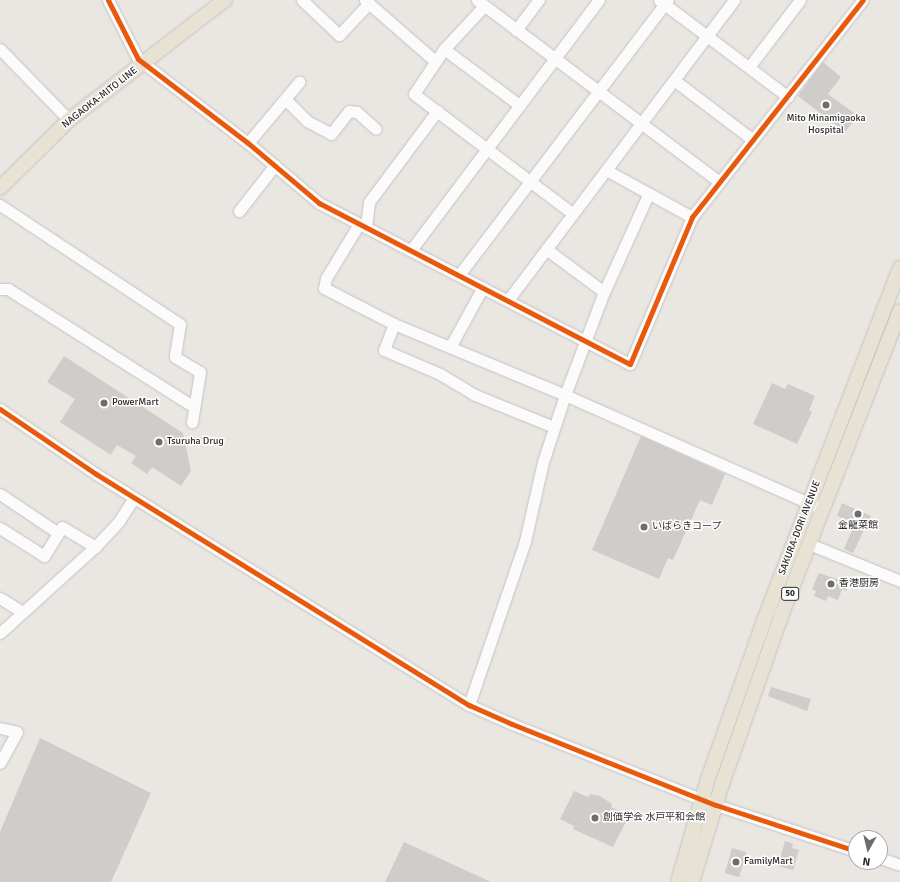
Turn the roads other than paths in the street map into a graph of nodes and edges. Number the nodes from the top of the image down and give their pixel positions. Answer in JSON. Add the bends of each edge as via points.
{"nodes":[{"id":1,"x":108,"y":0,"type":"edge"},
{"id":2,"x":225,"y":0,"type":"edge"},
{"id":3,"x":302,"y":0,"type":"edge"},
{"id":4,"x":539,"y":0,"type":"edge"},
{"id":5,"x":599,"y":0,"type":"edge"},
{"id":6,"x":734,"y":0,"type":"edge"},
{"id":7,"x":800,"y":0,"type":"edge"},
{"id":8,"x":863,"y":0,"type":"edge"},
{"id":9,"x":664,"y":1,"type":"edge"},
{"id":10,"x":367,"y":2,"type":"edge"},
{"id":11,"x":480,"y":3,"type":"edge"},
{"id":12,"x":516,"y":30,"type":"junction"},
{"id":13,"x":707,"y":36,"type":"junction"},
{"id":14,"x":0,"y":49,"type":"edge"},
{"id":15,"x":444,"y":49,"type":"junction"},
{"id":16,"x":554,"y":60,"type":"junction"},
{"id":17,"x":435,"y":61,"type":"junction"},
{"id":18,"x":144,"y":64,"type":"junction"},
{"id":19,"x":749,"y":67,"type":"junction"},
{"id":20,"x":674,"y":80,"type":"junction"},
{"id":21,"x":299,"y":82,"type":"dead end"},
{"id":22,"x":597,"y":92,"type":"junction"},
{"id":23,"x":788,"y":97,"type":"junction"},
{"id":24,"x":286,"y":100,"type":"junction"},
{"id":25,"x":519,"y":105,"type":"junction"},
{"id":26,"x":437,"y":111,"type":"junction"},
{"id":27,"x":69,"y":120,"type":"junction"},
{"id":28,"x":641,"y":124,"type":"junction"},
{"id":29,"x":376,"y":129,"type":"dead end"},
{"id":30,"x":753,"y":140,"type":"junction"},
{"id":31,"x":248,"y":143,"type":"junction"},
{"id":32,"x":488,"y":149,"type":"junction"},
{"id":33,"x":275,"y":165,"type":"junction"},
{"id":34,"x":606,"y":170,"type":"junction"},
{"id":35,"x":530,"y":181,"type":"junction"},
{"id":36,"x":719,"y":182,"type":"junction"},
{"id":37,"x":0,"y":188,"type":"edge"},
{"id":38,"x":648,"y":195,"type":"junction"},
{"id":39,"x":0,"y":205,"type":"edge"},
{"id":40,"x":239,"y":211,"type":"dead end"},
{"id":41,"x":572,"y":214,"type":"junction"},
{"id":42,"x":692,"y":217,"type":"junction"},
{"id":43,"x":362,"y":226,"type":"junction"},
{"id":44,"x":546,"y":249,"type":"junction"},
{"id":45,"x":410,"y":250,"type":"junction"},
{"id":46,"x":900,"y":268,"type":"edge"},
{"id":47,"x":459,"y":275,"type":"junction"},
{"id":48,"x":483,"y":287,"type":"junction"},
{"id":49,"x":0,"y":289,"type":"edge"},
{"id":50,"x":604,"y":292,"type":"junction"},
{"id":51,"x":508,"y":300,"type":"junction"},
{"id":52,"x":900,"y":311,"type":"edge"},
{"id":53,"x":394,"y":324,"type":"junction"},
{"id":54,"x":584,"y":342,"type":"junction"},
{"id":55,"x":450,"y":347,"type":"junction"},
{"id":56,"x":565,"y":394,"type":"junction"},
{"id":57,"x":194,"y":407,"type":"junction"},
{"id":58,"x":0,"y":409,"type":"edge"},
{"id":59,"x":192,"y":422,"type":"dead end"},
{"id":60,"x":554,"y":427,"type":"junction"},
{"id":61,"x":0,"y":494,"type":"edge"},
{"id":62,"x":134,"y":498,"type":"junction"},
{"id":63,"x":810,"y":503,"type":"junction"},
{"id":64,"x":823,"y":508,"type":"junction"},
{"id":65,"x":0,"y":528,"type":"edge"},
{"id":66,"x":58,"y":533,"type":"junction"},
{"id":67,"x":809,"y":544,"type":"junction"},
{"id":68,"x":95,"y":547,"type":"junction"},
{"id":69,"x":900,"y":581,"type":"edge"},
{"id":70,"x":0,"y":598,"type":"edge"},
{"id":71,"x":22,"y":612,"type":"junction"},
{"id":72,"x":0,"y":633,"type":"edge"},
{"id":73,"x":469,"y":705,"type":"junction"},
{"id":74,"x":0,"y":728,"type":"edge"},
{"id":75,"x":0,"y":763,"type":"edge"},
{"id":76,"x":702,"y":800,"type":"junction"},
{"id":77,"x":716,"y":805,"type":"junction"},
{"id":78,"x":848,"y":848,"type":"edge"},
{"id":79,"x":888,"y":861,"type":"edge"},
{"id":80,"x":900,"y":865,"type":"edge"},
{"id":81,"x":678,"y":882,"type":"edge"},
{"id":82,"x":692,"y":882,"type":"edge"}],
"edges":[{"from":1,"to":18,"type":"street","via":[[138,59]]},
{"from":2,"to":18,"type":"main road","name":"NAGAOKA-MITO LINE"},
{"from":3,"to":10,"type":"street","via":[[339,35]]},
{"from":4,"to":12,"type":"street"},
{"from":5,"to":16,"type":"street"},
{"from":6,"to":13,"type":"street"},
{"from":7,"to":19,"type":"street"},
{"from":8,"to":23,"type":"street"},
{"from":9,"to":13,"type":"street"},
{"from":9,"to":22,"type":"street"},
{"from":10,"to":17,"type":"street"},
{"from":11,"to":12,"type":"street"},
{"from":11,"to":15,"type":"street"},
{"from":12,"to":16,"type":"street"},
{"from":13,"to":19,"type":"street"},
{"from":13,"to":20,"type":"street"},
{"from":14,"to":27,"type":"street"},
{"from":15,"to":17,"type":"street"},
{"from":15,"to":25,"type":"street"},
{"from":16,"to":22,"type":"street"},
{"from":16,"to":25,"type":"street"},
{"from":17,"to":26,"type":"street","via":[[414,94]]},
{"from":18,"to":27,"type":"main road","name":"NAGAOKA-MITO LINE"},
{"from":18,"to":31,"type":"street"},
{"from":19,"to":23,"type":"street"},
{"from":20,"to":28,"type":"street"},
{"from":20,"to":30,"type":"street"},
{"from":21,"to":24,"type":"street"},
{"from":22,"to":28,"type":"street"},
{"from":22,"to":35,"type":"street"},
{"from":23,"to":30,"type":"street"},
{"from":24,"to":29,"type":"street","via":[[307,121],[331,134],[349,111],[357,112]]},
{"from":24,"to":31,"type":"street"},
{"from":25,"to":32,"type":"street"},
{"from":26,"to":32,"type":"street"},
{"from":26,"to":43,"type":"street","via":[[369,202]]},
{"from":27,"to":37,"type":"main road","name":"NAGAOKA-MITO LINE"},
{"from":28,"to":34,"type":"street"},
{"from":28,"to":36,"type":"street"},
{"from":30,"to":36,"type":"street"},
{"from":31,"to":33,"type":"street"},
{"from":32,"to":35,"type":"street"},
{"from":32,"to":45,"type":"street"},
{"from":33,"to":40,"type":"street"},
{"from":33,"to":43,"type":"street","via":[[319,202]]},
{"from":34,"to":38,"type":"street"},
{"from":34,"to":41,"type":"street"},
{"from":35,"to":41,"type":"street"},
{"from":35,"to":47,"type":"street"},
{"from":36,"to":42,"type":"street"},
{"from":38,"to":42,"type":"street"},
{"from":38,"to":50,"type":"street"},
{"from":39,"to":57,"type":"street","via":[[180,324],[175,357],[200,372]]},
{"from":41,"to":44,"type":"street"},
{"from":42,"to":54,"type":"street","via":[[630,364]]},
{"from":43,"to":45,"type":"street"},
{"from":43,"to":53,"type":"street","via":[[326,278],[324,288]]},
{"from":44,"to":50,"type":"street"},
{"from":44,"to":51,"type":"street"},
{"from":45,"to":47,"type":"street"},
{"from":46,"to":63,"type":"main road","name":"SAKURA-DORI AVENUE","number":"50"},
{"from":47,"to":48,"type":"street"},
{"from":48,"to":51,"type":"street"},
{"from":48,"to":55,"type":"street"},
{"from":49,"to":57,"type":"street","via":[[8,289]]},
{"from":50,"to":54,"type":"street"},
{"from":51,"to":54,"type":"street"},
{"from":52,"to":64,"type":"main road","name":"SAKURA-DORI AVENUE","number":"50"},
{"from":53,"to":55,"type":"street"},
{"from":53,"to":60,"type":"street","via":[[384,350],[440,374],[475,395]]},
{"from":54,"to":56,"type":"street"},
{"from":55,"to":56,"type":"street"},
{"from":56,"to":60,"type":"street"},
{"from":56,"to":63,"type":"street"},
{"from":57,"to":59,"type":"street"},
{"from":58,"to":62,"type":"street"},
{"from":60,"to":73,"type":"street","via":[[525,541]]},
{"from":61,"to":66,"type":"street"},
{"from":62,"to":68,"type":"street","via":[[119,521]]},
{"from":62,"to":73,"type":"street"},
{"from":63,"to":64,"type":"street"},
{"from":63,"to":76,"type":"main road","name":"SAKURA-DORI AVENUE","number":"50","via":[[768,610]]},
{"from":64,"to":67,"type":"main road","name":"SAKURA-DORI AVENUE","number":"50"},
{"from":65,"to":66,"type":"street","via":[[44,556]]},
{"from":66,"to":68,"type":"street","via":[[62,527]]},
{"from":67,"to":69,"type":"street"},
{"from":67,"to":77,"type":"main road","name":"SAKURA-DORI AVENUE","number":"50","via":[[781,616]]},
{"from":68,"to":71,"type":"street"},
{"from":70,"to":71,"type":"street"},
{"from":71,"to":72,"type":"street"},
{"from":73,"to":76,"type":"street"},
{"from":74,"to":75,"type":"street","via":[[17,732]]},
{"from":76,"to":77,"type":"street"},
{"from":76,"to":81,"type":"main road","name":"SAKURA-DORI AVENUE","number":"50"},
{"from":77,"to":78,"type":"street"},
{"from":77,"to":82,"type":"main road","name":"SAKURA-DORI AVENUE","number":"50"},
{"from":79,"to":80,"type":"street"}]}
